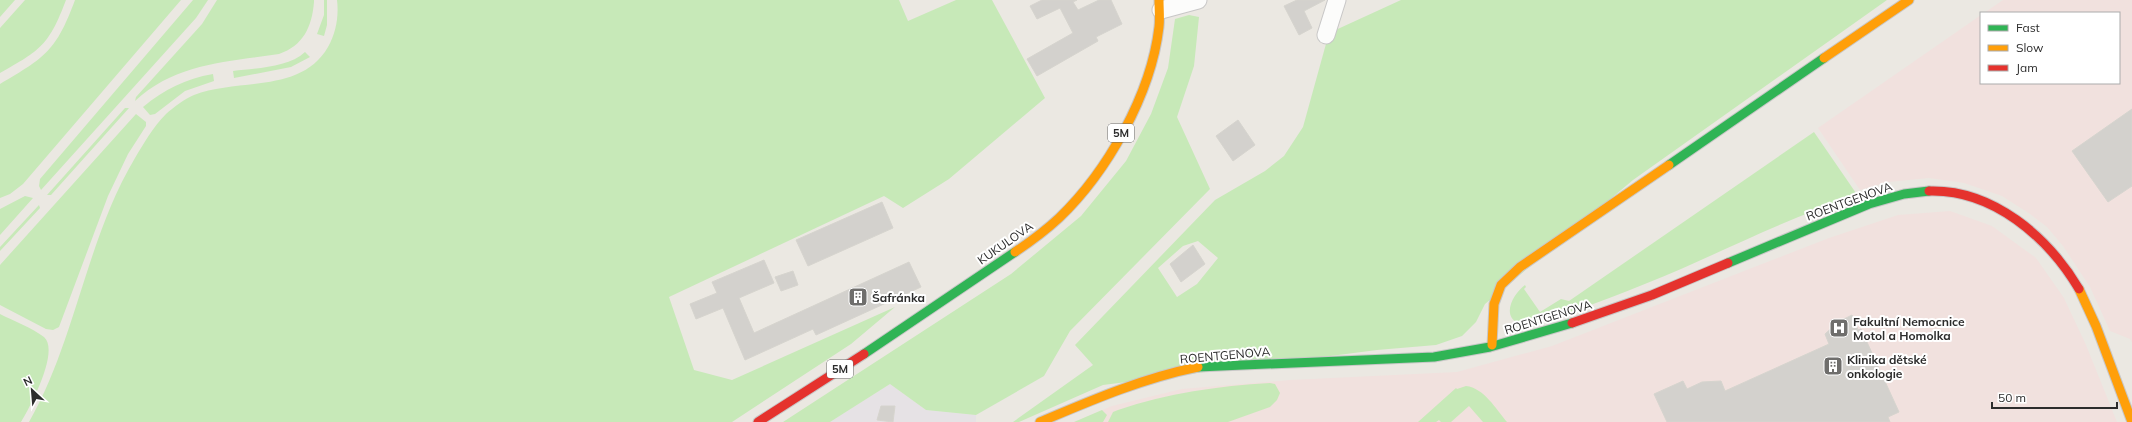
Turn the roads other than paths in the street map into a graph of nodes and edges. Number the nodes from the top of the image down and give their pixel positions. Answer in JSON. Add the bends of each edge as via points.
{"nodes":[{"id":1,"x":1198,"y":0,"type":"edge"},
{"id":2,"x":1337,"y":0,"type":"edge"},
{"id":3,"x":1909,"y":0,"type":"edge"},
{"id":4,"x":1160,"y":5,"type":"edge"},
{"id":5,"x":1326,"y":35,"type":"dead end"},
{"id":6,"x":1492,"y":345,"type":"junction"},
{"id":7,"x":758,"y":422,"type":"edge"},
{"id":8,"x":1040,"y":422,"type":"edge"},
{"id":9,"x":2132,"y":422,"type":"edge"}],
"edges":[{"from":1,"to":4,"type":"street"},
{"from":2,"to":5,"type":"street"},
{"from":3,"to":6,"type":"street","name":"ROENTGENOVA","via":[[1520,267],[1501,285],[1494,304]]},
{"from":4,"to":7,"type":"street","name":"KUKULOVA","number":"5M","via":[[1160,21],[1148,78],[1133,114],[1085,191],[1059,219],[928,311]]},
{"from":6,"to":8,"type":"street","name":"ROENTGENOVA","via":[[1434,358],[1200,367],[1164,374],[1109,393]]},
{"from":6,"to":9,"type":"street","name":"ROENTGENOVA","via":[[1596,315],[1861,206],[1905,194],[1932,191],[1976,199],[2002,211],[2032,230],[2045,243],[2081,294]]}]}
